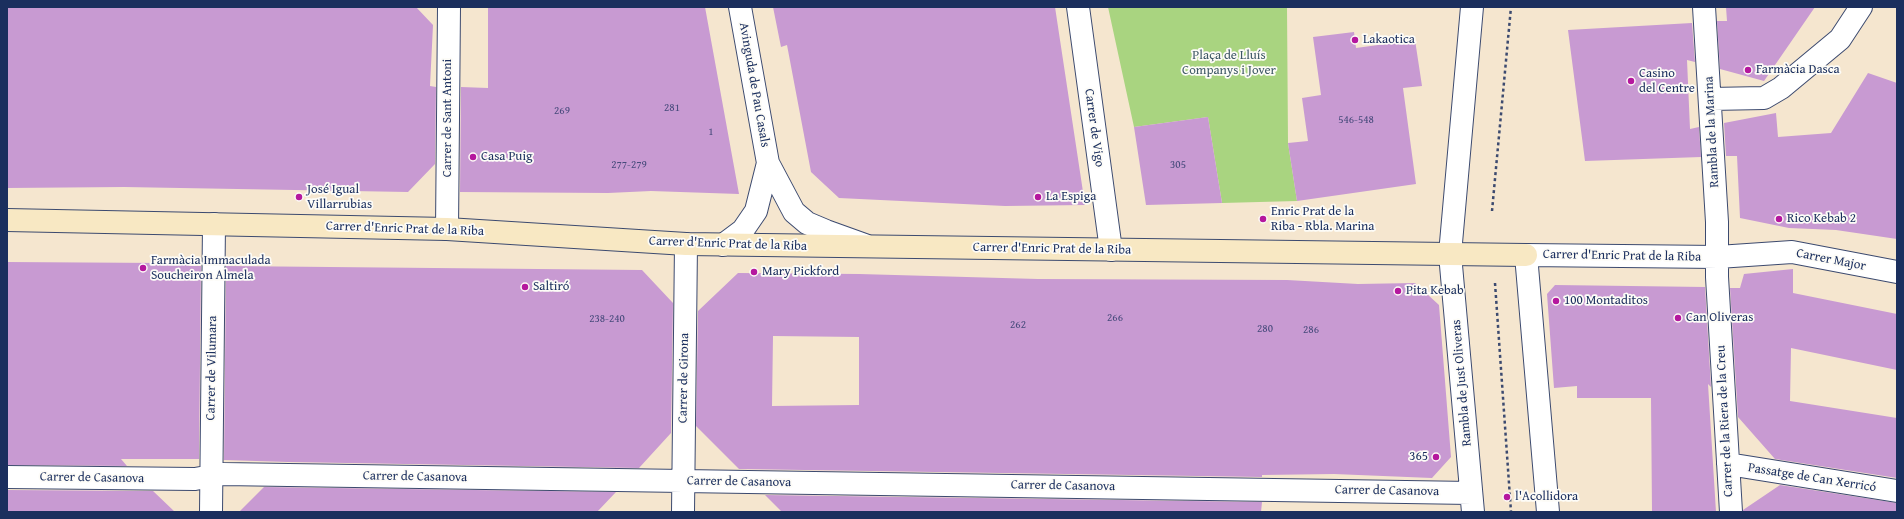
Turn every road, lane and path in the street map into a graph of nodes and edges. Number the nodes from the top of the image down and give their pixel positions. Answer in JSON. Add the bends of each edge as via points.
{"nodes":[{"id":1,"x":449,"y":7,"type":"edge"},
{"id":2,"x":740,"y":7,"type":"edge"},
{"id":3,"x":1078,"y":7,"type":"edge"},
{"id":4,"x":1472,"y":7,"type":"edge"},
{"id":5,"x":1511,"y":7,"type":"edge"},
{"id":6,"x":1704,"y":7,"type":"edge"},
{"id":7,"x":1861,"y":7,"type":"edge"},
{"id":8,"x":1710,"y":99,"type":"junction"},
{"id":9,"x":768,"y":163,"type":"junction"},
{"id":10,"x":1492,"y":211,"type":"dead end"},
{"id":11,"x":7,"y":220,"type":"edge"},
{"id":12,"x":214,"y":224,"type":"junction"},
{"id":13,"x":447,"y":229,"type":"junction"},
{"id":14,"x":686,"y":244,"type":"junction"},
{"id":15,"x":723,"y":245,"type":"junction"},
{"id":16,"x":869,"y":247,"type":"junction"},
{"id":17,"x":1111,"y":250,"type":"junction"},
{"id":18,"x":1450,"y":254,"type":"junction"},
{"id":19,"x":1526,"y":255,"type":"junction"},
{"id":20,"x":1718,"y":258,"type":"junction"},
{"id":21,"x":1897,"y":272,"type":"edge"},
{"id":22,"x":1495,"y":280,"type":"dead end"},
{"id":23,"x":1728,"y":464,"type":"junction"},
{"id":24,"x":211,"y":476,"type":"junction"},
{"id":25,"x":7,"y":477,"type":"edge"},
{"id":26,"x":683,"y":481,"type":"junction"},
{"id":27,"x":1897,"y":491,"type":"edge"},
{"id":28,"x":1472,"y":502,"type":"edge"},
{"id":29,"x":211,"y":512,"type":"edge"},
{"id":30,"x":682,"y":512,"type":"edge"},
{"id":31,"x":1511,"y":512,"type":"edge"},
{"id":32,"x":1548,"y":512,"type":"edge"},
{"id":33,"x":1731,"y":512,"type":"edge"}],
"edges":[{"from":1,"to":13,"type":"street","name":"Carrer de Sant Antoni"},
{"from":2,"to":9,"type":"street","name":"Avinguda de Pau Casals"},
{"from":3,"to":17,"type":"street","name":"Carrer de Vigo"},
{"from":4,"to":18,"type":"street"},
{"from":5,"to":10,"type":"path"},
{"from":6,"to":8,"type":"street","name":"Rambla de la Marina"},
{"from":7,"to":8,"type":"street","via":[[1840,39],[1781,88],[1764,98]]},
{"from":8,"to":20,"type":"street","name":"Rambla de la Marina"},
{"from":9,"to":15,"type":"street","name":"Avinguda de Pau Casals","via":[[756,211],[743,230]]},
{"from":9,"to":16,"type":"street","name":"Avinguda de Pau Casals","via":[[794,212],[807,223]]},
{"from":11,"to":12,"type":"street","name":"Carrer d'Enric Prat de la Riba"},
{"from":12,"to":13,"type":"street","name":"Carrer d'Enric Prat de la Riba"},
{"from":12,"to":24,"type":"street","name":"Carrer de Vilumara"},
{"from":13,"to":14,"type":"street","name":"Carrer d'Enric Prat de la Riba"},
{"from":14,"to":15,"type":"street","name":"Carrer d'Enric Prat de la Riba"},
{"from":14,"to":26,"type":"street","name":"Carrer de Girona"},
{"from":15,"to":16,"type":"street","name":"Carrer d'Enric Prat de la Riba"},
{"from":16,"to":17,"type":"street","name":"Carrer d'Enric Prat de la Riba"},
{"from":17,"to":18,"type":"street","name":"Carrer d'Enric Prat de la Riba"},
{"from":18,"to":19,"type":"street"},
{"from":18,"to":28,"type":"street","name":"Rambla de Just Oliveras"},
{"from":19,"to":20,"type":"street","name":"Carrer d'Enric Prat de la Riba"},
{"from":19,"to":32,"type":"street"},
{"from":20,"to":21,"type":"street","name":"Carrer Major","via":[[1792,252]]},
{"from":20,"to":23,"type":"street","name":"Carrer de la Riera de la Creu"},
{"from":22,"to":31,"type":"path"},
{"from":23,"to":27,"type":"street","name":"Passatge de Can Xerricó"},
{"from":23,"to":33,"type":"street","name":"Carrer de la Riera de la Creu"},
{"from":24,"to":25,"type":"street","name":"Carrer de Casanova","via":[[195,479]]},
{"from":24,"to":26,"type":"street","name":"Carrer de Casanova","via":[[223,474]]},
{"from":24,"to":29,"type":"street","name":"Carrer de Vilumara"},
{"from":26,"to":28,"type":"street","name":"Carrer de Casanova"},
{"from":26,"to":30,"type":"street","name":"Carrer de Girona"}]}
